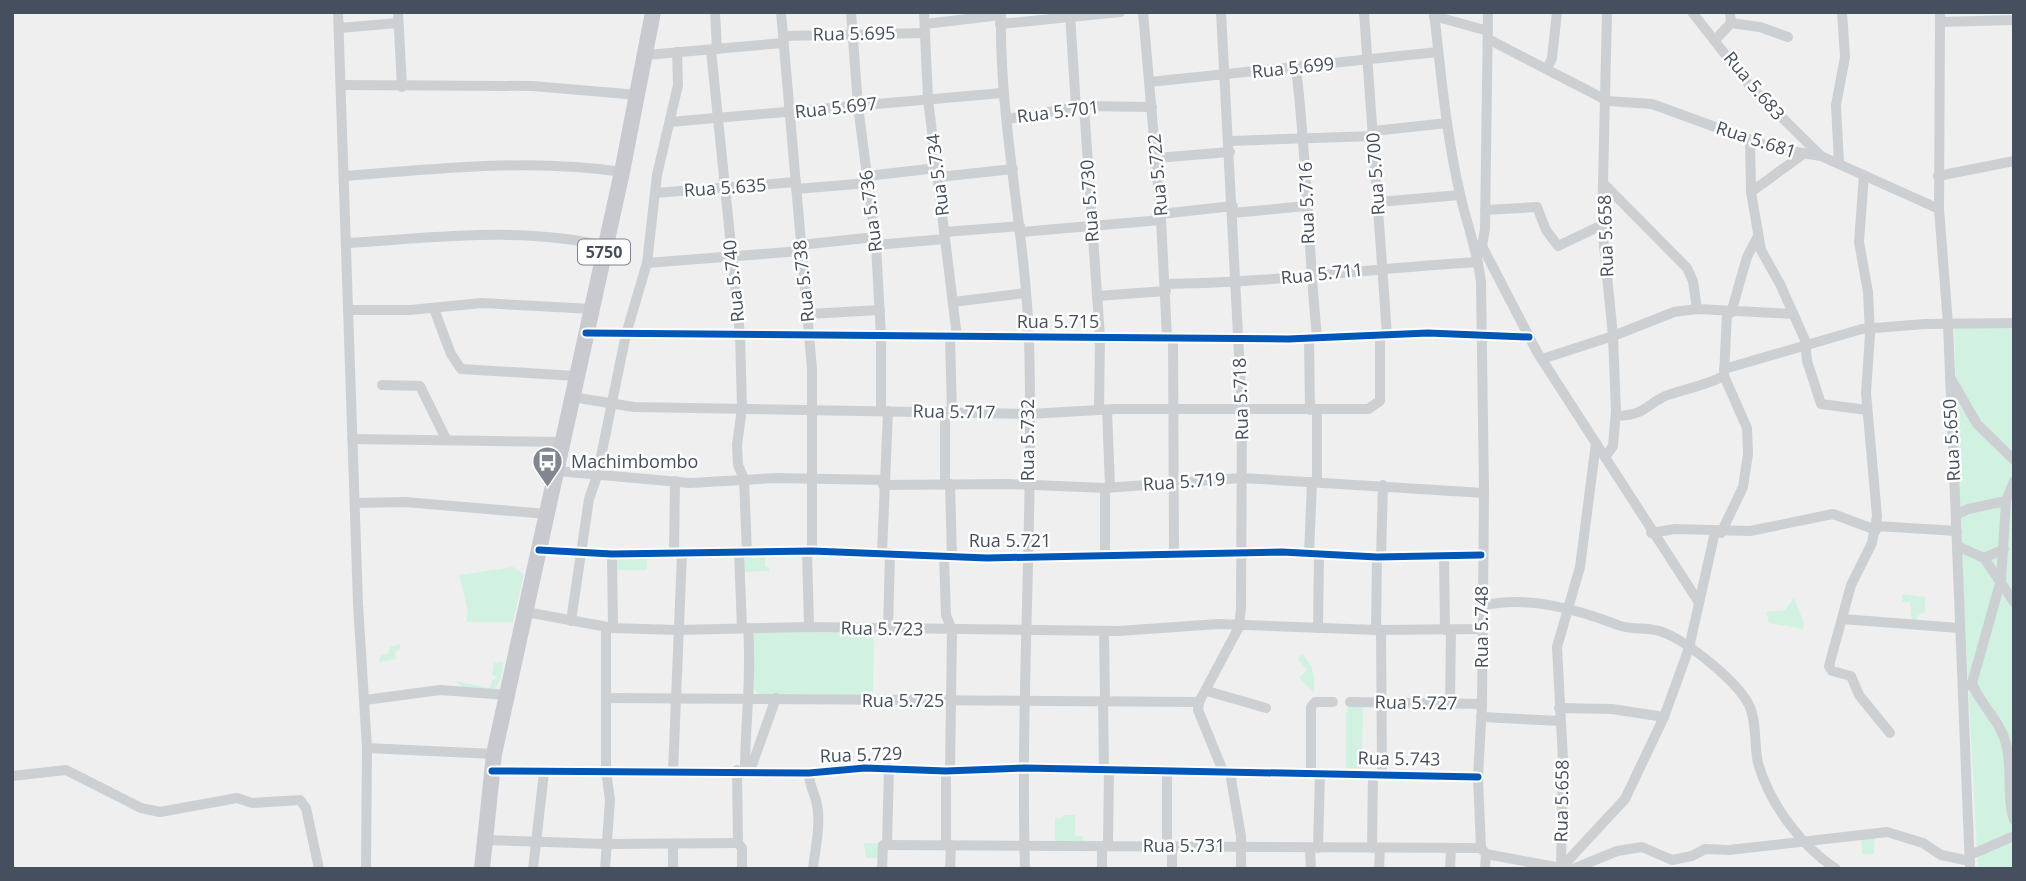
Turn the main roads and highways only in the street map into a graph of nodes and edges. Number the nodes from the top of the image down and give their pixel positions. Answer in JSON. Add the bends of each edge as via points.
{"nodes":[{"id":1,"x":653,"y":12,"type":"edge"},
{"id":2,"x":482,"y":869,"type":"edge"}],
"edges":[{"from":1,"to":2,"type":"main road","number":"5750","via":[[494,754]]}]}
